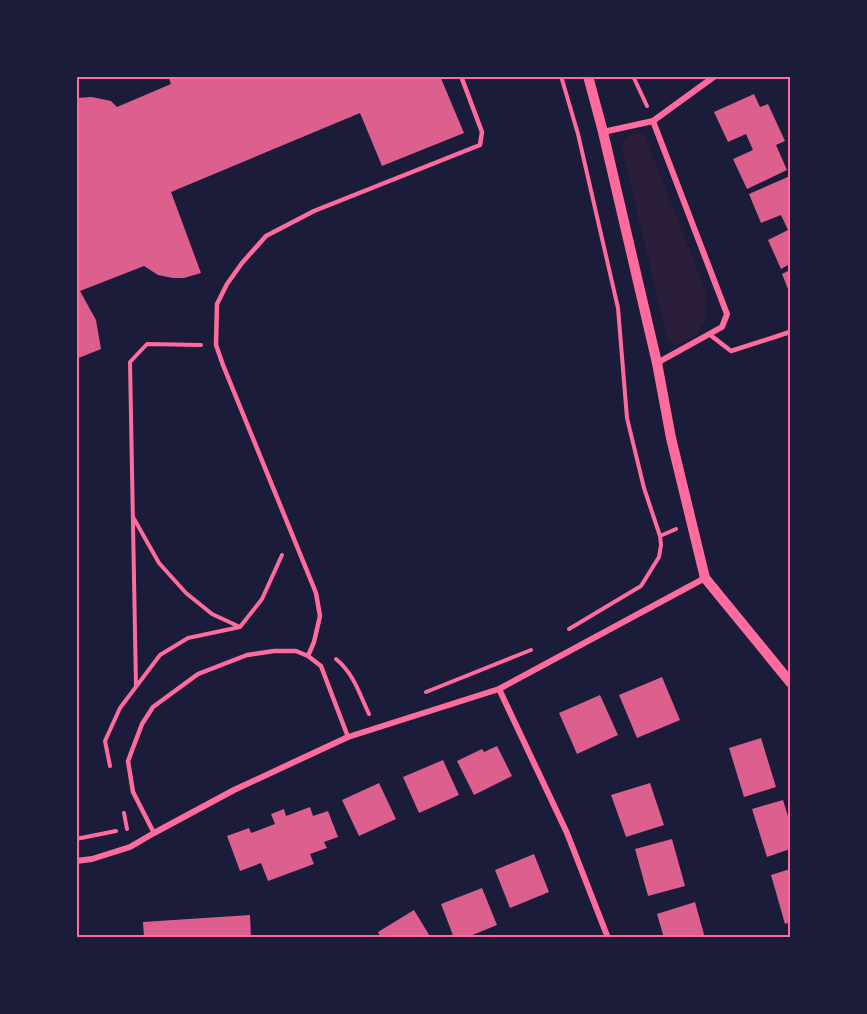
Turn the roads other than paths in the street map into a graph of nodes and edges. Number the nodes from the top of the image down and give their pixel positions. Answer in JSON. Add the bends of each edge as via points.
{"nodes":[{"id":1,"x":461,"y":76,"type":"edge"},
{"id":2,"x":588,"y":76,"type":"edge"},
{"id":3,"x":715,"y":76,"type":"edge"},
{"id":4,"x":654,"y":121,"type":"junction"},
{"id":5,"x":603,"y":132,"type":"junction"},
{"id":6,"x":790,"y":332,"type":"edge"},
{"id":7,"x":709,"y":334,"type":"junction"},
{"id":8,"x":657,"y":363,"type":"junction"},
{"id":9,"x":705,"y":578,"type":"junction"},
{"id":10,"x":308,"y":656,"type":"junction"},
{"id":11,"x":790,"y":682,"type":"edge"},
{"id":12,"x":499,"y":689,"type":"junction"},
{"id":13,"x":348,"y":737,"type":"junction"},
{"id":14,"x":154,"y":832,"type":"junction"},
{"id":15,"x":76,"y":861,"type":"edge"},
{"id":16,"x":608,"y":938,"type":"edge"}],
"edges":[{"from":1,"to":10,"type":"lane","via":[[482,132],[480,145],[314,211],[266,236],[242,263],[217,304],[216,345],[316,593],[320,616]]},
{"from":2,"to":5,"type":"street"},
{"from":3,"to":4,"type":"street"},
{"from":4,"to":5,"type":"street"},
{"from":4,"to":7,"type":"street","via":[[727,314],[722,327]]},
{"from":5,"to":8,"type":"street"},
{"from":6,"to":7,"type":"lane","via":[[731,351]]},
{"from":7,"to":8,"type":"street"},
{"from":8,"to":9,"type":"street"},
{"from":9,"to":11,"type":"street"},
{"from":9,"to":12,"type":"street"},
{"from":10,"to":13,"type":"lane","via":[[321,666]]},
{"from":10,"to":14,"type":"lane","via":[[296,651],[247,655],[198,674],[153,707],[128,761],[133,792]]},
{"from":12,"to":13,"type":"street"},
{"from":12,"to":16,"type":"street","via":[[567,833]]},
{"from":13,"to":14,"type":"street"},
{"from":14,"to":15,"type":"street","via":[[130,847]]}]}
